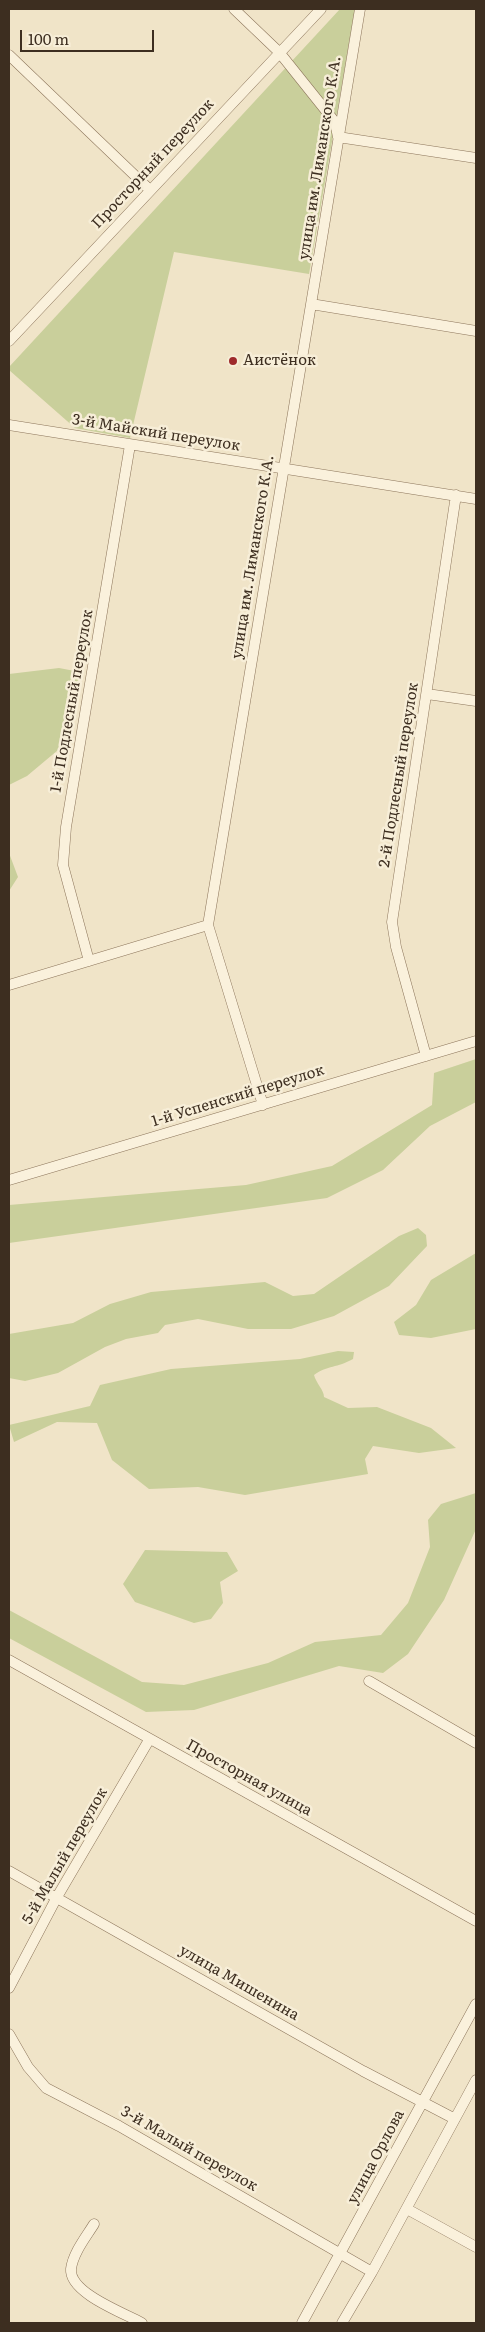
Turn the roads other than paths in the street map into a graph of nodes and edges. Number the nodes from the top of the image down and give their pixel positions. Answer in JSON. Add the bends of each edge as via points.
{"nodes":[{"id":1,"x":234,"y":9,"type":"edge"},
{"id":2,"x":321,"y":9,"type":"edge"},
{"id":3,"x":360,"y":9,"type":"edge"},
{"id":4,"x":279,"y":52,"type":"junction"},
{"id":5,"x":9,"y":55,"type":"edge"},
{"id":6,"x":338,"y":137,"type":"junction"},
{"id":7,"x":476,"y":158,"type":"edge"},
{"id":8,"x":150,"y":190,"type":"junction"},
{"id":9,"x":311,"y":304,"type":"junction"},
{"id":10,"x":476,"y":331,"type":"edge"},
{"id":11,"x":9,"y":341,"type":"edge"},
{"id":12,"x":9,"y":425,"type":"edge"},
{"id":13,"x":130,"y":445,"type":"junction"},
{"id":14,"x":283,"y":467,"type":"junction"},
{"id":15,"x":456,"y":495,"type":"junction"},
{"id":16,"x":476,"y":498,"type":"edge"},
{"id":17,"x":427,"y":694,"type":"junction"},
{"id":18,"x":476,"y":701,"type":"edge"},
{"id":19,"x":208,"y":925,"type":"junction"},
{"id":20,"x":88,"y":961,"type":"junction"},
{"id":21,"x":9,"y":985,"type":"edge"},
{"id":22,"x":476,"y":1041,"type":"edge"},
{"id":23,"x":426,"y":1056,"type":"junction"},
{"id":24,"x":264,"y":1105,"type":"junction"},
{"id":25,"x":9,"y":1180,"type":"edge"},
{"id":26,"x":9,"y":1660,"type":"edge"},
{"id":27,"x":369,"y":1681,"type":"dead end"},
{"id":28,"x":149,"y":1740,"type":"junction"},
{"id":29,"x":476,"y":1743,"type":"edge"},
{"id":30,"x":9,"y":1871,"type":"edge"},
{"id":31,"x":57,"y":1897,"type":"junction"},
{"id":32,"x":476,"y":1921,"type":"edge"},
{"id":33,"x":9,"y":1988,"type":"edge"},
{"id":34,"x":476,"y":2004,"type":"edge"},
{"id":35,"x":9,"y":2034,"type":"edge"},
{"id":36,"x":476,"y":2080,"type":"edge"},
{"id":37,"x":421,"y":2103,"type":"junction"},
{"id":38,"x":455,"y":2119,"type":"junction"},
{"id":39,"x":407,"y":2209,"type":"junction"},
{"id":40,"x":94,"y":2224,"type":"dead end"},
{"id":41,"x":476,"y":2246,"type":"edge"},
{"id":42,"x":342,"y":2254,"type":"junction"},
{"id":43,"x":372,"y":2272,"type":"junction"},
{"id":44,"x":142,"y":2323,"type":"edge"},
{"id":45,"x":302,"y":2323,"type":"edge"},
{"id":46,"x":342,"y":2323,"type":"edge"}],
"edges":[{"from":1,"to":4,"type":"street"},
{"from":2,"to":4,"type":"street","name":"Просторный переулок"},
{"from":3,"to":6,"type":"street","name":"улица им. Лиманского К.А."},
{"from":4,"to":6,"type":"street","via":[[335,122]]},
{"from":4,"to":8,"type":"street","name":"Просторный переулок"},
{"from":5,"to":8,"type":"street"},
{"from":6,"to":7,"type":"street"},
{"from":6,"to":9,"type":"street","name":"улица им. Лиманского К.А."},
{"from":8,"to":11,"type":"street","name":"Просторный переулок"},
{"from":9,"to":10,"type":"street"},
{"from":9,"to":14,"type":"street","name":"улица им. Лиманского К.А."},
{"from":12,"to":13,"type":"street","name":"3-й Майский переулок"},
{"from":13,"to":14,"type":"street","name":"3-й Майский переулок"},
{"from":13,"to":20,"type":"street","name":"1-й Подлесный переулок","via":[[66,827],[63,865]]},
{"from":14,"to":15,"type":"street","name":"3-й Майский переулок"},
{"from":14,"to":19,"type":"street","name":"улица им. Лиманского К.А."},
{"from":15,"to":16,"type":"street","name":"3-й Майский переулок"},
{"from":15,"to":17,"type":"street","name":"2-й Подлесный переулок"},
{"from":17,"to":18,"type":"street"},
{"from":17,"to":23,"type":"street","name":"2-й Подлесный переулок","via":[[392,922]]},
{"from":19,"to":20,"type":"street"},
{"from":19,"to":24,"type":"street","name":"улица им. Лиманского К.А."},
{"from":20,"to":21,"type":"street"},
{"from":22,"to":23,"type":"street","name":"1-й Успенский переулок"},
{"from":23,"to":24,"type":"street","name":"1-й Успенский переулок"},
{"from":24,"to":25,"type":"street","name":"1-й Успенский переулок"},
{"from":26,"to":28,"type":"street","name":"Просторная улица"},
{"from":27,"to":29,"type":"street"},
{"from":28,"to":31,"type":"street","name":"5-й Малый переулок"},
{"from":28,"to":32,"type":"street","name":"Просторная улица"},
{"from":30,"to":31,"type":"street","name":"улица Мишенина"},
{"from":31,"to":33,"type":"street","name":"5-й Малый переулок"},
{"from":31,"to":37,"type":"street","name":"улица Мишенина"},
{"from":34,"to":37,"type":"street","name":"улица Орлова"},
{"from":35,"to":42,"type":"street","name":"3-й Малый переулок","via":[[28,2067],[46,2088],[119,2126]]},
{"from":36,"to":38,"type":"street"},
{"from":37,"to":38,"type":"street","name":"улица Мишенина"},
{"from":37,"to":42,"type":"street","name":"улица Орлова"},
{"from":38,"to":39,"type":"street"},
{"from":39,"to":41,"type":"street"},
{"from":39,"to":43,"type":"street"},
{"from":40,"to":44,"type":"street","via":[[74,2260],[71,2269],[73,2279],[83,2291]]},
{"from":42,"to":43,"type":"street","name":"3-й Малый переулок"},
{"from":42,"to":45,"type":"street","name":"улица Орлова"},
{"from":43,"to":46,"type":"street"}]}
